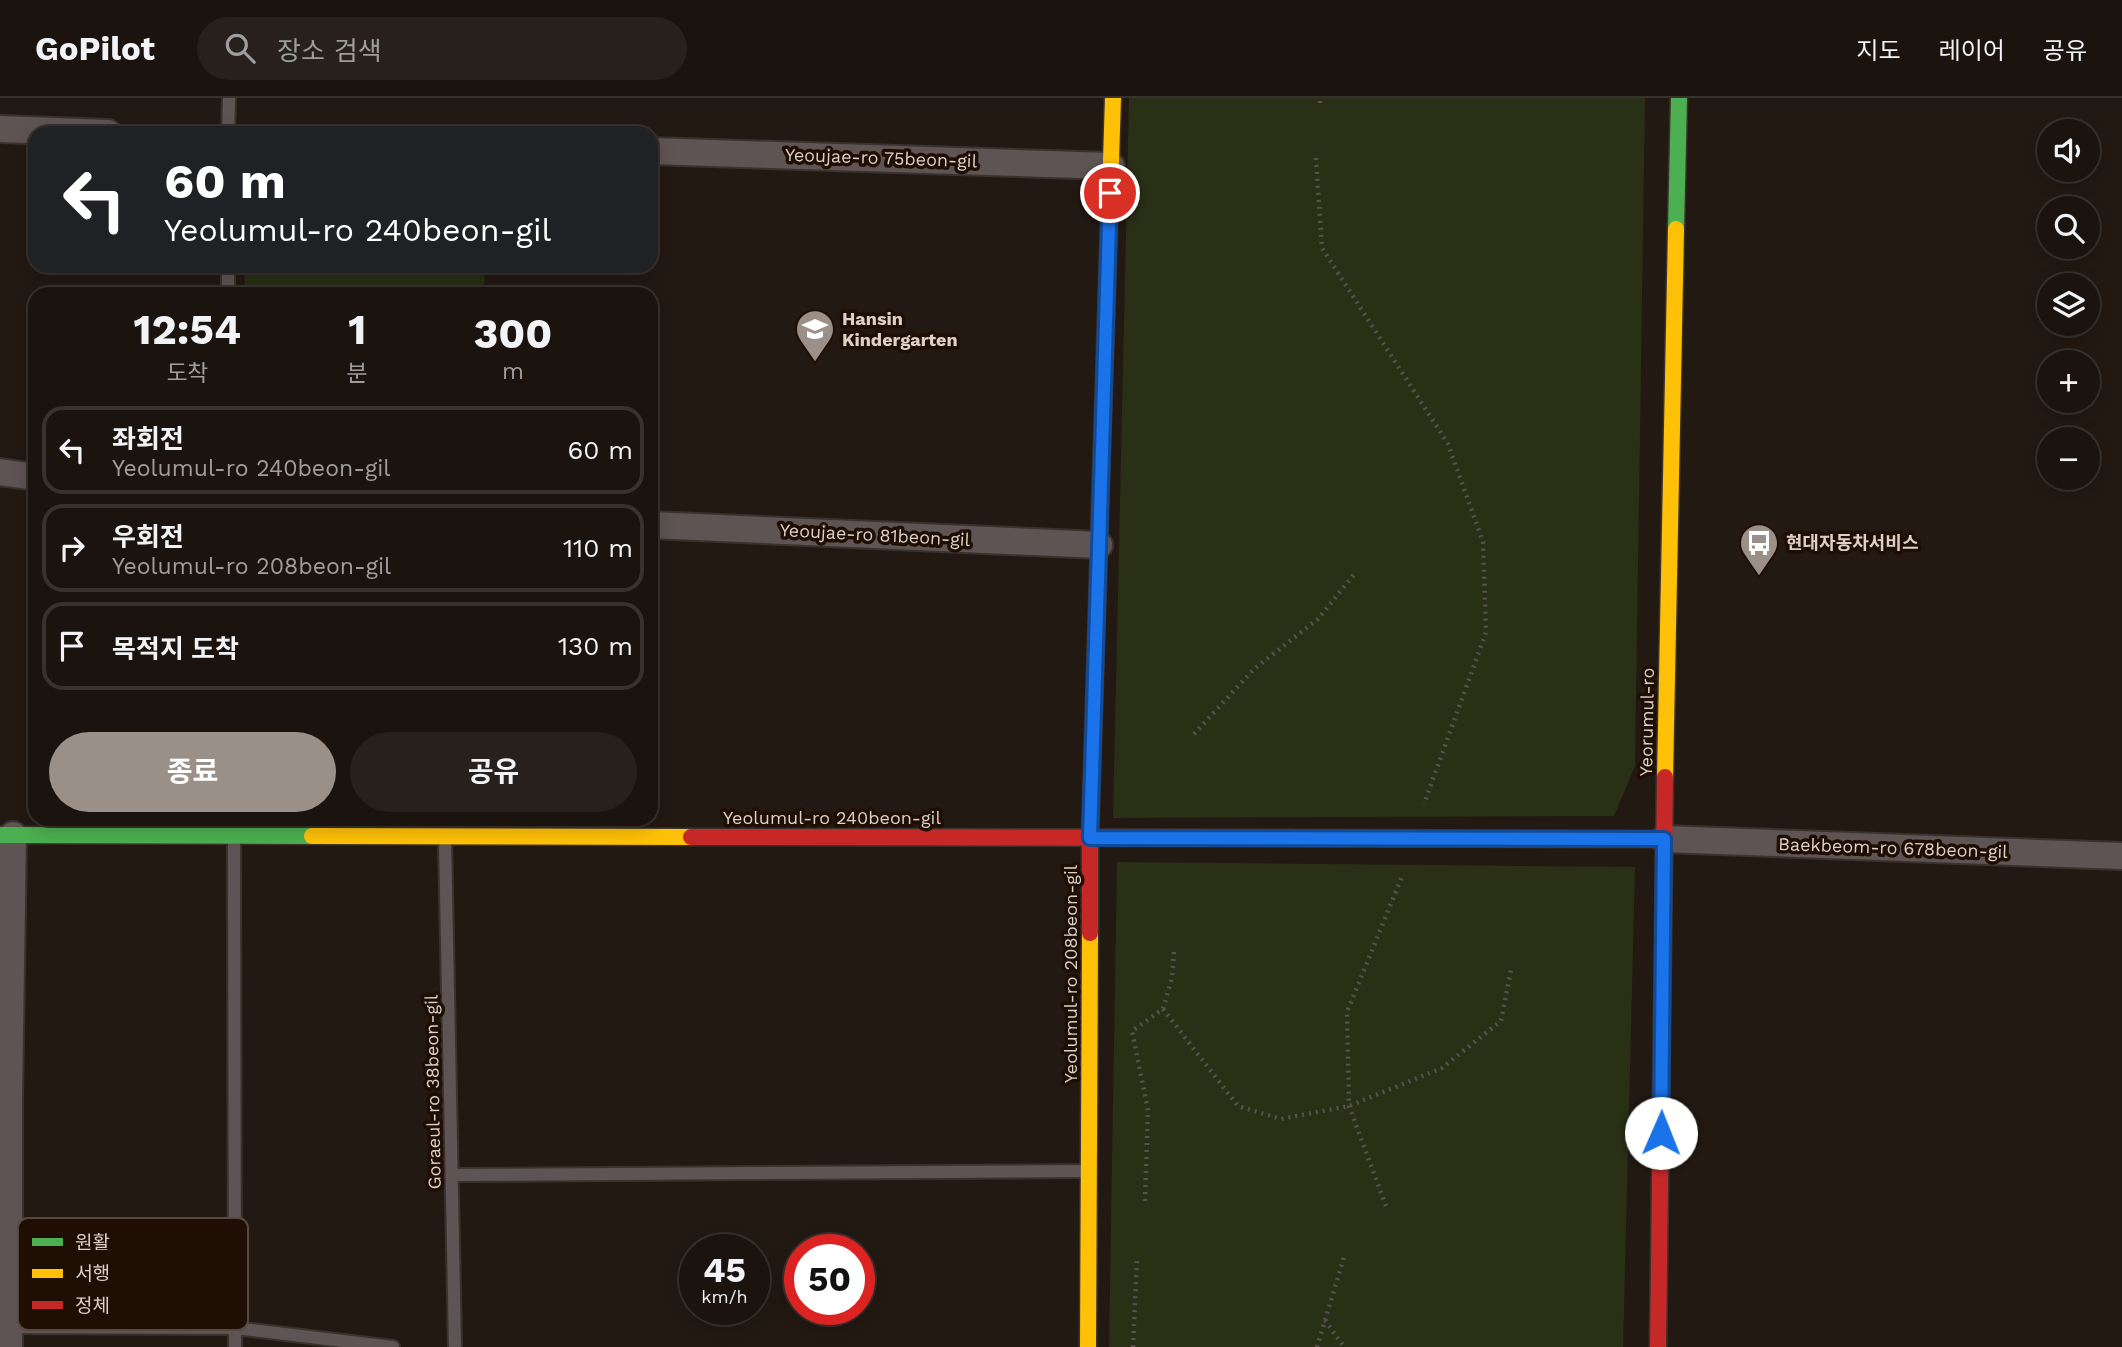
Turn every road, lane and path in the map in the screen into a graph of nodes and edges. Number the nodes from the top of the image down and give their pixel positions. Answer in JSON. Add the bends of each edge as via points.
{"nodes":[{"id":1,"x":229,"y":98,"type":"edge"},
{"id":2,"x":1113,"y":98,"type":"edge"},
{"id":3,"x":1679,"y":98,"type":"edge"},
{"id":4,"x":228,"y":126,"type":"edge"},
{"id":5,"x":0,"y":129,"type":"edge"},
{"id":6,"x":28,"y":130,"type":"edge"},
{"id":7,"x":658,"y":151,"type":"edge"},
{"id":8,"x":1316,"y":158,"type":"dead end"},
{"id":9,"x":1111,"y":166,"type":"junction"},
{"id":10,"x":0,"y":472,"type":"edge"},
{"id":11,"x":28,"y":476,"type":"edge"},
{"id":12,"x":658,"y":524,"type":"edge"},
{"id":13,"x":1099,"y":545,"type":"junction"},
{"id":14,"x":1356,"y":572,"type":"dead end"},
{"id":15,"x":1195,"y":734,"type":"dead end"},
{"id":16,"x":234,"y":827,"type":"edge"},
{"id":17,"x":6,"y":835,"type":"edge"},
{"id":18,"x":445,"y":836,"type":"junction"},
{"id":19,"x":1090,"y":838,"type":"junction"},
{"id":20,"x":1421,"y":839,"type":"junction"},
{"id":21,"x":1664,"y":839,"type":"junction"},
{"id":22,"x":2122,"y":856,"type":"edge"},
{"id":23,"x":1174,"y":952,"type":"dead end"},
{"id":24,"x":1511,"y":970,"type":"dead end"},
{"id":25,"x":1163,"y":1009,"type":"junction"},
{"id":26,"x":4,"y":1098,"type":"edge"},
{"id":27,"x":1349,"y":1106,"type":"junction"},
{"id":28,"x":1089,"y":1171,"type":"junction"},
{"id":29,"x":452,"y":1175,"type":"junction"},
{"id":30,"x":1145,"y":1201,"type":"dead end"},
{"id":31,"x":1386,"y":1206,"type":"dead end"},
{"id":32,"x":235,"y":1218,"type":"edge"},
{"id":33,"x":1344,"y":1257,"type":"dead end"},
{"id":34,"x":1137,"y":1259,"type":"dead end"},
{"id":35,"x":1325,"y":1320,"type":"junction"},
{"id":36,"x":159,"y":1330,"type":"edge"},
{"id":37,"x":248,"y":1330,"type":"edge"},
{"id":38,"x":6,"y":1334,"type":"edge"},
{"id":39,"x":393,"y":1347,"type":"edge"},
{"id":40,"x":455,"y":1347,"type":"edge"},
{"id":41,"x":1088,"y":1347,"type":"edge"},
{"id":42,"x":1133,"y":1347,"type":"edge"},
{"id":43,"x":1317,"y":1347,"type":"edge"},
{"id":44,"x":1344,"y":1347,"type":"edge"},
{"id":45,"x":1658,"y":1347,"type":"edge"}],
"edges":[{"from":1,"to":4,"type":"lane"},
{"from":2,"to":9,"type":"street","name":"Yeolumul-ro 208beon-gil"},
{"from":3,"to":21,"type":"street","name":"Yeorumul-ro"},
{"from":5,"to":6,"type":"street"},
{"from":7,"to":9,"type":"street","name":"Yeoujae-ro 75beon-gil"},
{"from":8,"to":20,"type":"path","via":[[1322,248],[1448,444],[1483,541],[1486,632],[1419,816]]},
{"from":9,"to":13,"type":"street","name":"Yeolumul-ro 208beon-gil"},
{"from":10,"to":11,"type":"street"},
{"from":12,"to":13,"type":"street","name":"Yeoujae-ro 81beon-gil"},
{"from":13,"to":19,"type":"street","name":"Yeolumul-ro 208beon-gil"},
{"from":14,"to":15,"type":"path","via":[[1318,619],[1254,668]]},
{"from":16,"to":17,"type":"street","name":"Yeolumul-ro 240beon-gil"},
{"from":16,"to":18,"type":"street","name":"Yeolumul-ro 240beon-gil"},
{"from":16,"to":32,"type":"lane"},
{"from":17,"to":26,"type":"street"},
{"from":18,"to":19,"type":"street","name":"Yeolumul-ro 240beon-gil"},
{"from":18,"to":29,"type":"lane","name":"Goraeul-ro 38beon-gil"},
{"from":19,"to":20,"type":"street","name":"Yeolumul-ro 240beon-gil"},
{"from":19,"to":28,"type":"street","name":"Yeolumul-ro 208beon-gil"},
{"from":20,"to":21,"type":"street","name":"Yeolumul-ro 240beon-gil"},
{"from":20,"to":27,"type":"path","via":[[1347,1012]]},
{"from":21,"to":22,"type":"street","name":"Baekbeom-ro 678beon-gil"},
{"from":21,"to":45,"type":"street","name":"Yeorumul-ro"},
{"from":23,"to":25,"type":"path"},
{"from":24,"to":27,"type":"path","via":[[1501,1021],[1442,1068]]},
{"from":25,"to":27,"type":"path","via":[[1238,1107],[1281,1119]]},
{"from":25,"to":30,"type":"path","via":[[1132,1031],[1148,1111]]},
{"from":26,"to":38,"type":"street"},
{"from":27,"to":31,"type":"path"},
{"from":28,"to":29,"type":"lane"},
{"from":28,"to":41,"type":"street","name":"Yeolumul-ro 208beon-gil"},
{"from":29,"to":40,"type":"lane","name":"Goraeul-ro 38beon-gil"},
{"from":33,"to":35,"type":"path"},
{"from":34,"to":42,"type":"path"},
{"from":35,"to":43,"type":"path"},
{"from":35,"to":44,"type":"path"},
{"from":36,"to":38,"type":"lane"},
{"from":37,"to":39,"type":"lane"}]}
